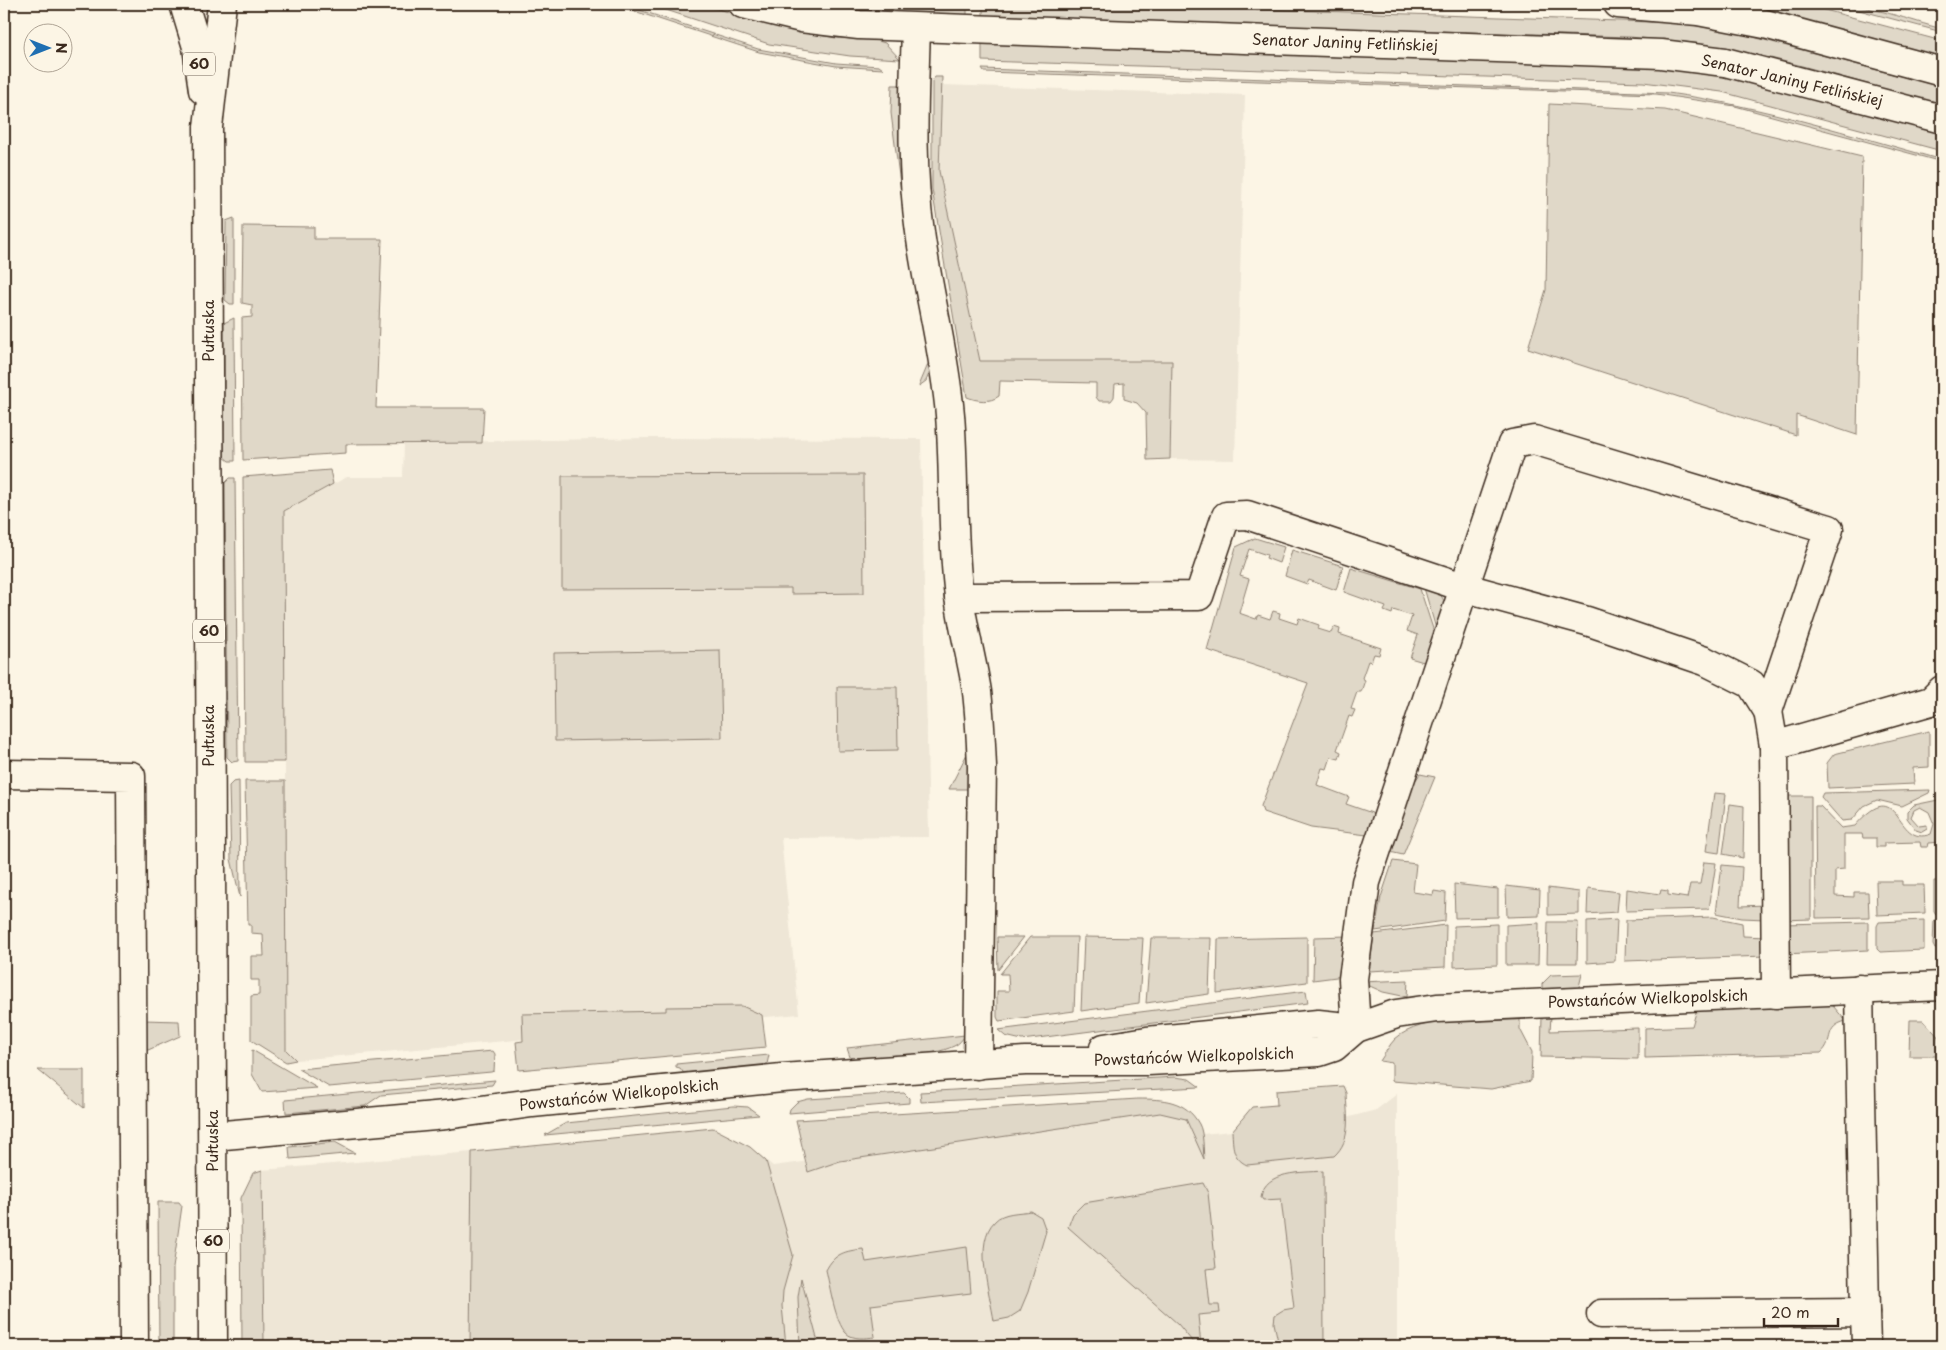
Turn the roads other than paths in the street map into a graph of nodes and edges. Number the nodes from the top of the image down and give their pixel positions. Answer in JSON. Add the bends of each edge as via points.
{"nodes":[{"id":1,"x":184,"y":4,"type":"edge"},
{"id":2,"x":222,"y":4,"type":"edge"},
{"id":3,"x":743,"y":4,"type":"edge"},
{"id":4,"x":1618,"y":4,"type":"edge"},
{"id":5,"x":916,"y":28,"type":"junction"},
{"id":6,"x":1942,"y":72,"type":"edge"},
{"id":7,"x":1942,"y":119,"type":"edge"},
{"id":8,"x":208,"y":126,"type":"junction"},
{"id":9,"x":1466,"y":588,"type":"junction"},
{"id":10,"x":959,"y":597,"type":"junction"},
{"id":11,"x":1942,"y":690,"type":"edge"},
{"id":12,"x":1768,"y":711,"type":"junction"},
{"id":13,"x":1774,"y":746,"type":"junction"},
{"id":14,"x":4,"y":774,"type":"edge"},
{"id":15,"x":1942,"y":986,"type":"edge"},
{"id":16,"x":1859,"y":989,"type":"junction"},
{"id":17,"x":1776,"y":994,"type":"junction"},
{"id":18,"x":1356,"y":1028,"type":"junction"},
{"id":19,"x":978,"y":1065,"type":"junction"},
{"id":20,"x":213,"y":1136,"type":"junction"},
{"id":21,"x":1865,"y":1312,"type":"junction"},
{"id":22,"x":1601,"y":1314,"type":"dead end"},
{"id":23,"x":134,"y":1346,"type":"edge"},
{"id":24,"x":213,"y":1346,"type":"edge"},
{"id":25,"x":1866,"y":1346,"type":"edge"}],
"edges":[{"from":1,"to":8,"type":"street","name":"Pułtuska","number":"60","via":[[197,46]]},
{"from":2,"to":8,"type":"street","name":"Pułtuska","number":"60"},
{"from":3,"to":5,"type":"street","name":"Senator Janiny Fetlińskiej","via":[[802,18],[859,26]]},
{"from":4,"to":6,"type":"street","via":[[1698,11],[1765,24]]},
{"from":5,"to":7,"type":"street","name":"Senator Janiny Fetlińskiej","via":[[1662,54],[1725,62]]},
{"from":5,"to":10,"type":"street","via":[[914,181],[950,414]]},
{"from":8,"to":20,"type":"street","name":"Pułtuska","number":"60"},
{"from":9,"to":10,"type":"street","via":[[1247,515],[1226,516],[1199,596]]},
{"from":9,"to":12,"type":"street","via":[[1587,621],[1704,661],[1751,684]]},
{"from":9,"to":12,"type":"street","via":[[1512,444],[1534,440],[1829,528]]},
{"from":9,"to":18,"type":"street","via":[[1366,882],[1353,979]]},
{"from":10,"to":19,"type":"street","via":[[977,693],[982,768]]},
{"from":11,"to":13,"type":"street","via":[[1931,701]]},
{"from":12,"to":13,"type":"street"},
{"from":13,"to":17,"type":"street"},
{"from":14,"to":23,"type":"street","via":[[131,776]]},
{"from":15,"to":16,"type":"street","name":"Powstańców Wielkopolskich"},
{"from":16,"to":17,"type":"street","name":"Powstańców Wielkopolskich"},
{"from":16,"to":21,"type":"street"},
{"from":17,"to":18,"type":"street","name":"Powstańców Wielkopolskich","via":[[1437,1008],[1396,1014]]},
{"from":18,"to":19,"type":"street","name":"Powstańców Wielkopolskich","via":[[1318,1024],[1147,1040],[1025,1061]]},
{"from":19,"to":20,"type":"street","name":"Powstańców Wielkopolskich","via":[[782,1078],[436,1116]]},
{"from":20,"to":24,"type":"street","name":"Pułtuska","number":"60"},
{"from":21,"to":22,"type":"street"},
{"from":21,"to":25,"type":"street"}]}
